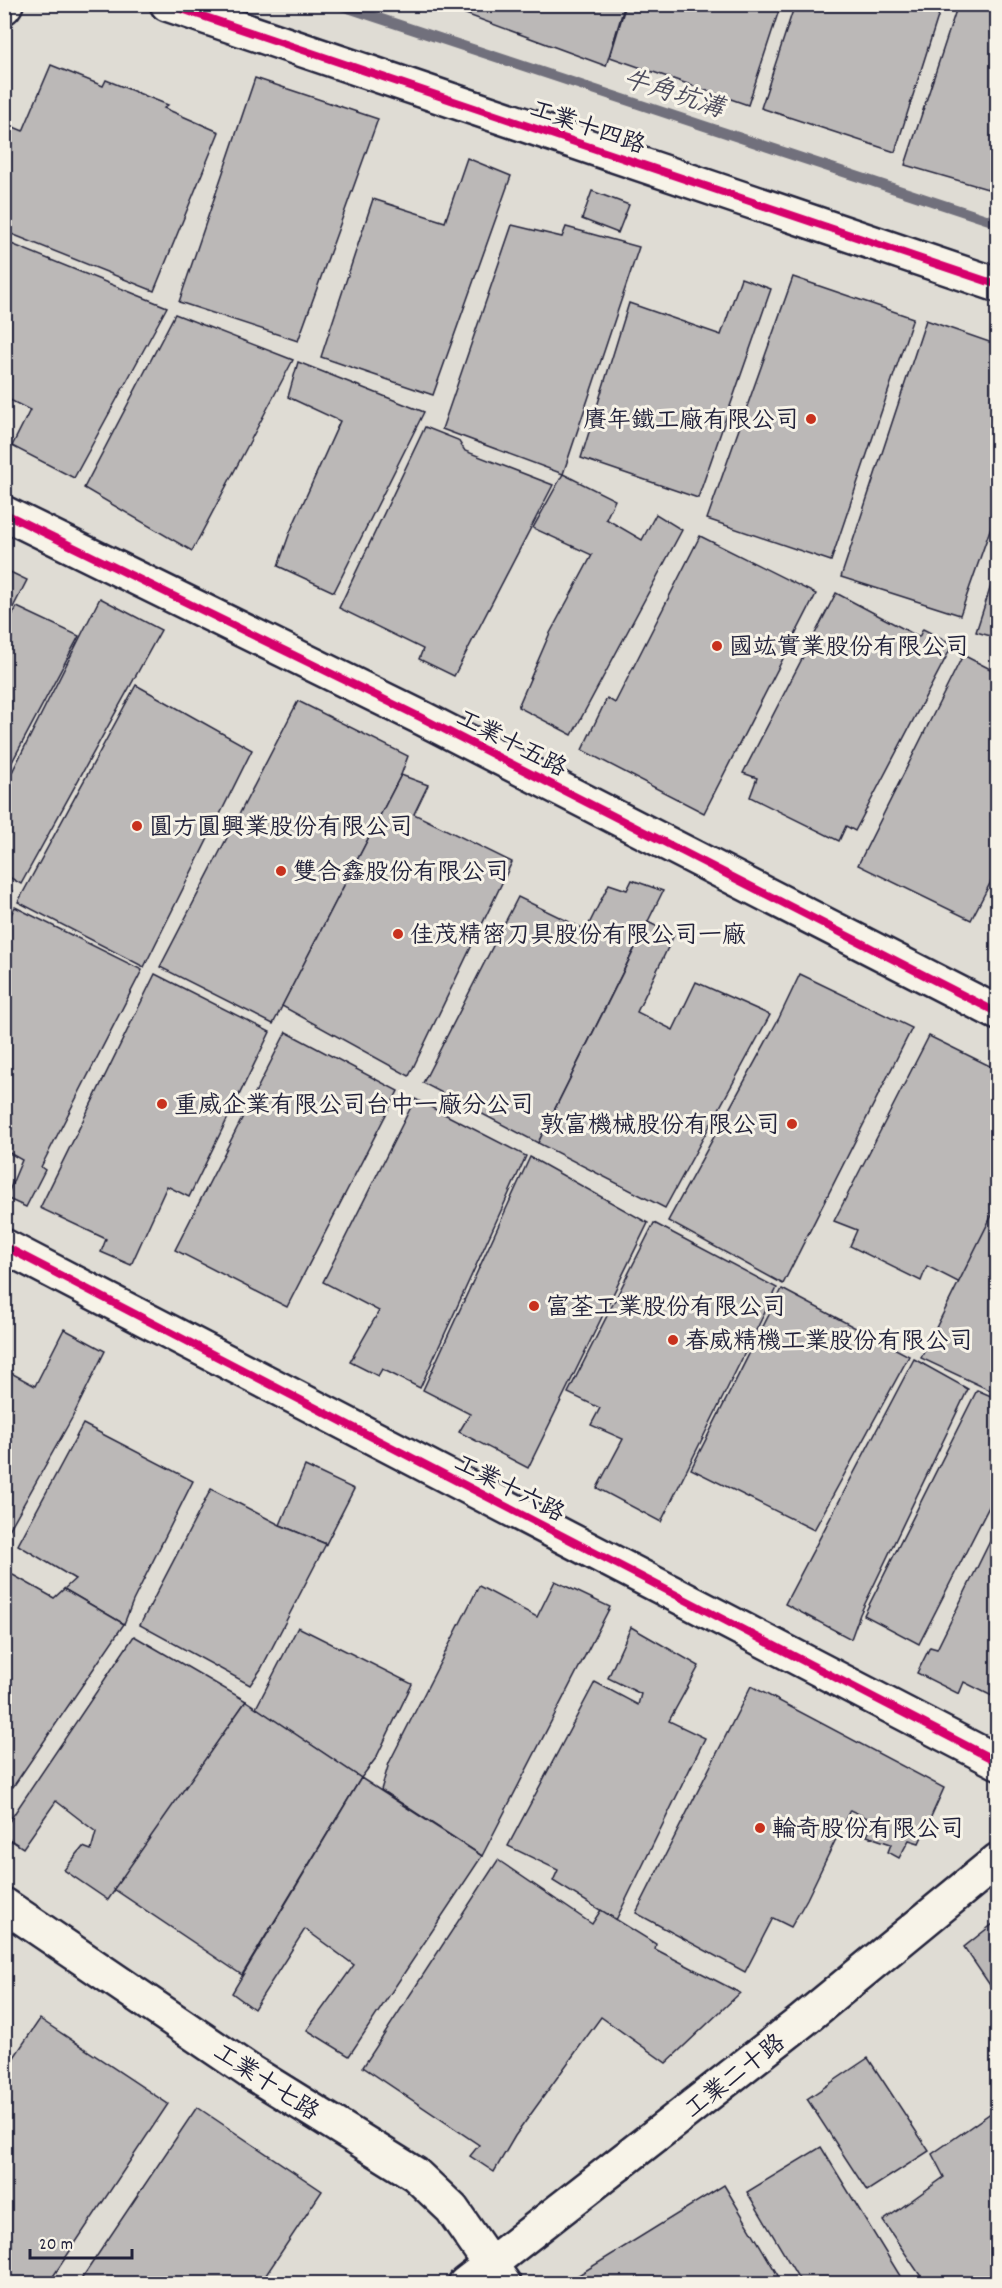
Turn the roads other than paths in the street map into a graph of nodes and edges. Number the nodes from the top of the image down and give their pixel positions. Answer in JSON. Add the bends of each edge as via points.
{"nodes":[{"id":1,"x":167,"y":4,"type":"edge"},
{"id":2,"x":998,"y":285,"type":"edge"},
{"id":3,"x":4,"y":513,"type":"edge"},
{"id":4,"x":998,"y":1013,"type":"edge"},
{"id":5,"x":4,"y":1246,"type":"edge"},
{"id":6,"x":998,"y":1762,"type":"edge"},
{"id":7,"x":998,"y":1860,"type":"edge"},
{"id":8,"x":4,"y":1905,"type":"edge"},
{"id":9,"x":497,"y":2273,"type":"edge"},
{"id":10,"x":465,"y":2283,"type":"edge"}],
"edges":[{"from":1,"to":2,"type":"street","name":"工業十四路"},
{"from":3,"to":4,"type":"street","name":"工業十五路","via":[[422,718]]},
{"from":5,"to":6,"type":"street","name":"工業十六路"},
{"from":7,"to":9,"type":"street","name":"工業二十路"},
{"from":8,"to":9,"type":"street","name":"工業十七路","via":[[249,2071],[415,2174],[452,2210]]},
{"from":9,"to":10,"type":"street","name":"工業二十路"}]}
